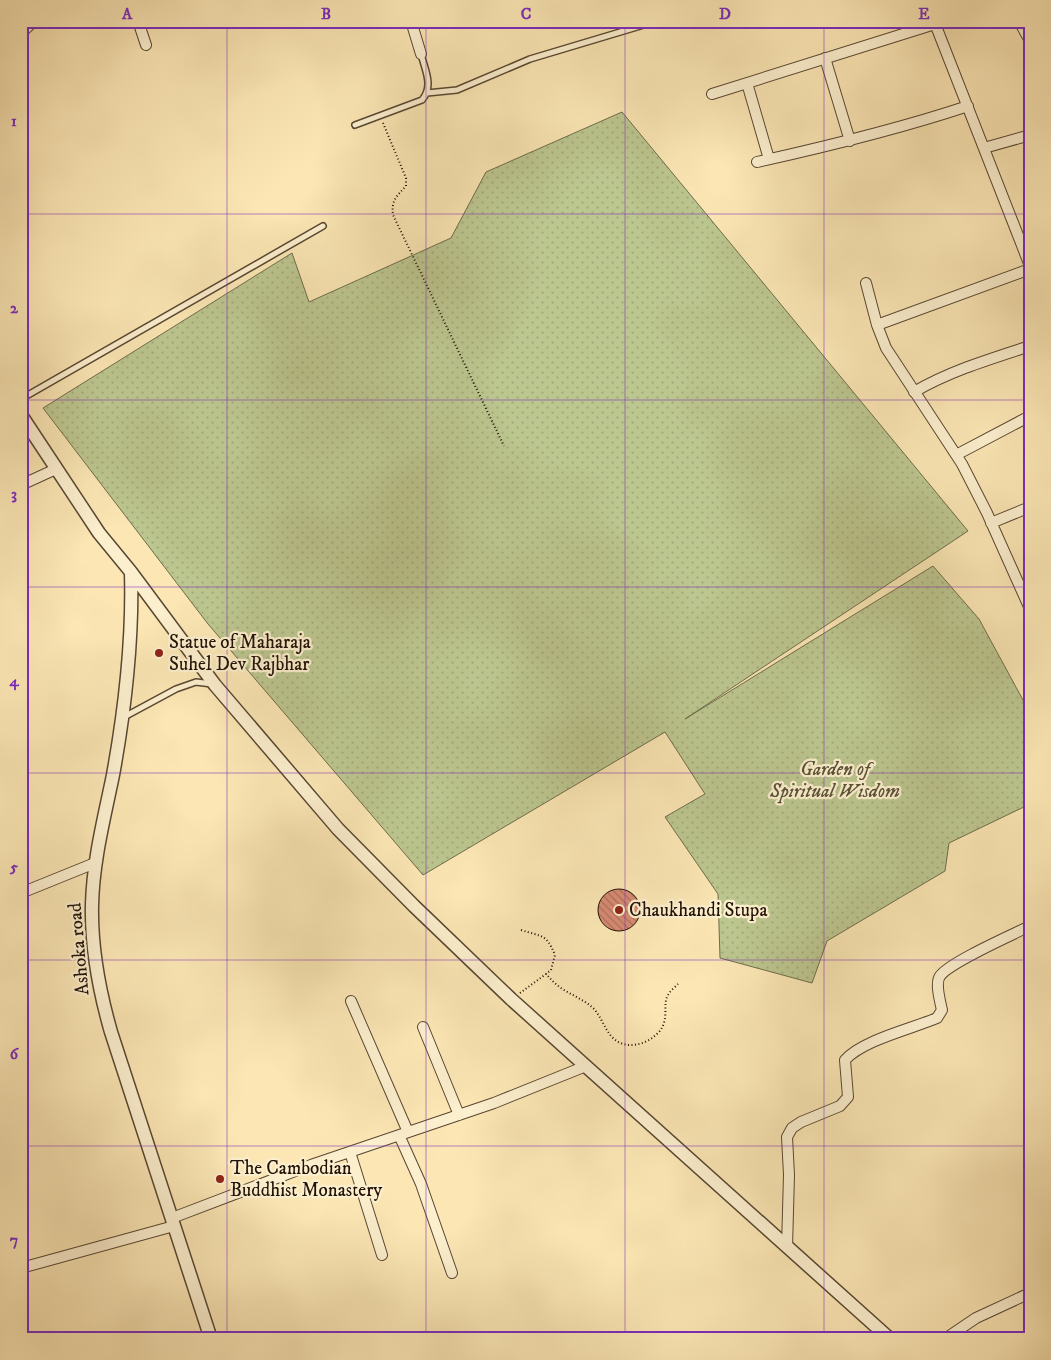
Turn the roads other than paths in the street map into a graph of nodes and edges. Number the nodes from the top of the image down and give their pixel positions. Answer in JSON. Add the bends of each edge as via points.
{"nodes":[{"id":1,"x":34,"y":21,"type":"edge"},
{"id":2,"x":138,"y":21,"type":"edge"},
{"id":3,"x":411,"y":21,"type":"edge"},
{"id":4,"x":657,"y":21,"type":"edge"},
{"id":5,"x":1019,"y":21,"type":"edge"},
{"id":6,"x":934,"y":23,"type":"edge"},
{"id":7,"x":21,"y":33,"type":"edge"},
{"id":8,"x":1030,"y":42,"type":"edge"},
{"id":9,"x":146,"y":45,"type":"dead end"},
{"id":10,"x":421,"y":54,"type":"joint"},
{"id":11,"x":826,"y":58,"type":"junction"},
{"id":12,"x":747,"y":83,"type":"junction"},
{"id":13,"x":427,"y":93,"type":"junction"},
{"id":14,"x":712,"y":94,"type":"dead end"},
{"id":15,"x":968,"y":106,"type":"junction"},
{"id":16,"x":355,"y":125,"type":"dead end"},
{"id":17,"x":1030,"y":135,"type":"edge"},
{"id":18,"x":850,"y":141,"type":"junction"},
{"id":19,"x":984,"y":148,"type":"junction"},
{"id":20,"x":770,"y":159,"type":"junction"},
{"id":21,"x":757,"y":162,"type":"dead end"},
{"id":22,"x":323,"y":226,"type":"dead end"},
{"id":23,"x":1030,"y":267,"type":"edge"},
{"id":24,"x":866,"y":283,"type":"dead end"},
{"id":25,"x":877,"y":325,"type":"junction"},
{"id":26,"x":1030,"y":346,"type":"edge"},
{"id":27,"x":914,"y":392,"type":"junction"},
{"id":28,"x":21,"y":399,"type":"edge"},
{"id":29,"x":21,"y":415,"type":"edge"},
{"id":30,"x":1030,"y":416,"type":"edge"},
{"id":31,"x":956,"y":455,"type":"junction"},
{"id":32,"x":56,"y":469,"type":"junction"},
{"id":33,"x":21,"y":485,"type":"edge"},
{"id":34,"x":1030,"y":507,"type":"edge"},
{"id":35,"x":991,"y":523,"type":"junction"},
{"id":36,"x":130,"y":572,"type":"junction"},
{"id":37,"x":1030,"y":608,"type":"edge"},
{"id":38,"x":215,"y":685,"type":"junction"},
{"id":39,"x":121,"y":718,"type":"junction"},
{"id":40,"x":95,"y":863,"type":"junction"},
{"id":41,"x":21,"y":892,"type":"edge"},
{"id":42,"x":1030,"y":926,"type":"edge"},
{"id":43,"x":351,"y":1001,"type":"dead end"},
{"id":44,"x":423,"y":1027,"type":"dead end"},
{"id":45,"x":586,"y":1066,"type":"junction"},
{"id":46,"x":458,"y":1115,"type":"junction"},
{"id":47,"x":403,"y":1134,"type":"junction"},
{"id":48,"x":350,"y":1152,"type":"junction"},
{"id":49,"x":173,"y":1222,"type":"junction"},
{"id":50,"x":787,"y":1247,"type":"junction"},
{"id":51,"x":382,"y":1255,"type":"dead end"},
{"id":52,"x":21,"y":1268,"type":"edge"},
{"id":53,"x":452,"y":1273,"type":"dead end"},
{"id":54,"x":1030,"y":1293,"type":"edge"},
{"id":55,"x":211,"y":1339,"type":"edge"},
{"id":56,"x":890,"y":1339,"type":"edge"},
{"id":57,"x":945,"y":1339,"type":"edge"}],
"edges":[{"from":1,"to":7,"type":"street"},
{"from":2,"to":9,"type":"street"},
{"from":3,"to":10,"type":"street"},
{"from":4,"to":13,"type":"lane","via":[[530,59],[457,90]]},
{"from":5,"to":8,"type":"street"},
{"from":6,"to":11,"type":"street"},
{"from":6,"to":15,"type":"street"},
{"from":10,"to":13,"type":"lane"},
{"from":11,"to":12,"type":"street"},
{"from":11,"to":18,"type":"street"},
{"from":12,"to":14,"type":"street"},
{"from":12,"to":20,"type":"street"},
{"from":13,"to":16,"type":"lane","via":[[422,100]]},
{"from":15,"to":18,"type":"street"},
{"from":15,"to":19,"type":"street"},
{"from":17,"to":19,"type":"street"},
{"from":18,"to":20,"type":"street"},
{"from":19,"to":23,"type":"street"},
{"from":20,"to":21,"type":"street"},
{"from":22,"to":28,"type":"lane"},
{"from":23,"to":25,"type":"street"},
{"from":24,"to":25,"type":"street"},
{"from":25,"to":27,"type":"street","via":[[886,348]]},
{"from":26,"to":27,"type":"street","via":[[960,369]]},
{"from":27,"to":31,"type":"street"},
{"from":29,"to":32,"type":"street"},
{"from":30,"to":31,"type":"street"},
{"from":31,"to":35,"type":"street"},
{"from":32,"to":33,"type":"street"},
{"from":32,"to":36,"type":"street"},
{"from":34,"to":35,"type":"street"},
{"from":35,"to":37,"type":"street"},
{"from":36,"to":38,"type":"street"},
{"from":36,"to":39,"type":"street","name":"Ashoka road","via":[[132,616]]},
{"from":38,"to":39,"type":"lane","via":[[196,682],[176,689]]},
{"from":38,"to":45,"type":"street","via":[[338,829],[511,999]]},
{"from":39,"to":40,"type":"street","name":"Ashoka road"},
{"from":40,"to":41,"type":"street"},
{"from":40,"to":49,"type":"street","name":"Ashoka road","via":[[92,907],[97,981]]},
{"from":42,"to":50,"type":"street","via":[[946,970],[938,983],[942,1010],[937,1018],[852,1052],[845,1060],[848,1097],[840,1106],[792,1128],[787,1136],[790,1175]]},
{"from":43,"to":47,"type":"street"},
{"from":44,"to":46,"type":"street"},
{"from":45,"to":46,"type":"street"},
{"from":45,"to":50,"type":"street"},
{"from":46,"to":47,"type":"street"},
{"from":47,"to":48,"type":"street"},
{"from":47,"to":53,"type":"street"},
{"from":48,"to":49,"type":"street"},
{"from":48,"to":51,"type":"street"},
{"from":49,"to":52,"type":"street"},
{"from":49,"to":55,"type":"street","name":"Ashoka road"},
{"from":50,"to":56,"type":"street"},
{"from":54,"to":57,"type":"street","via":[[976,1318]]}]}
